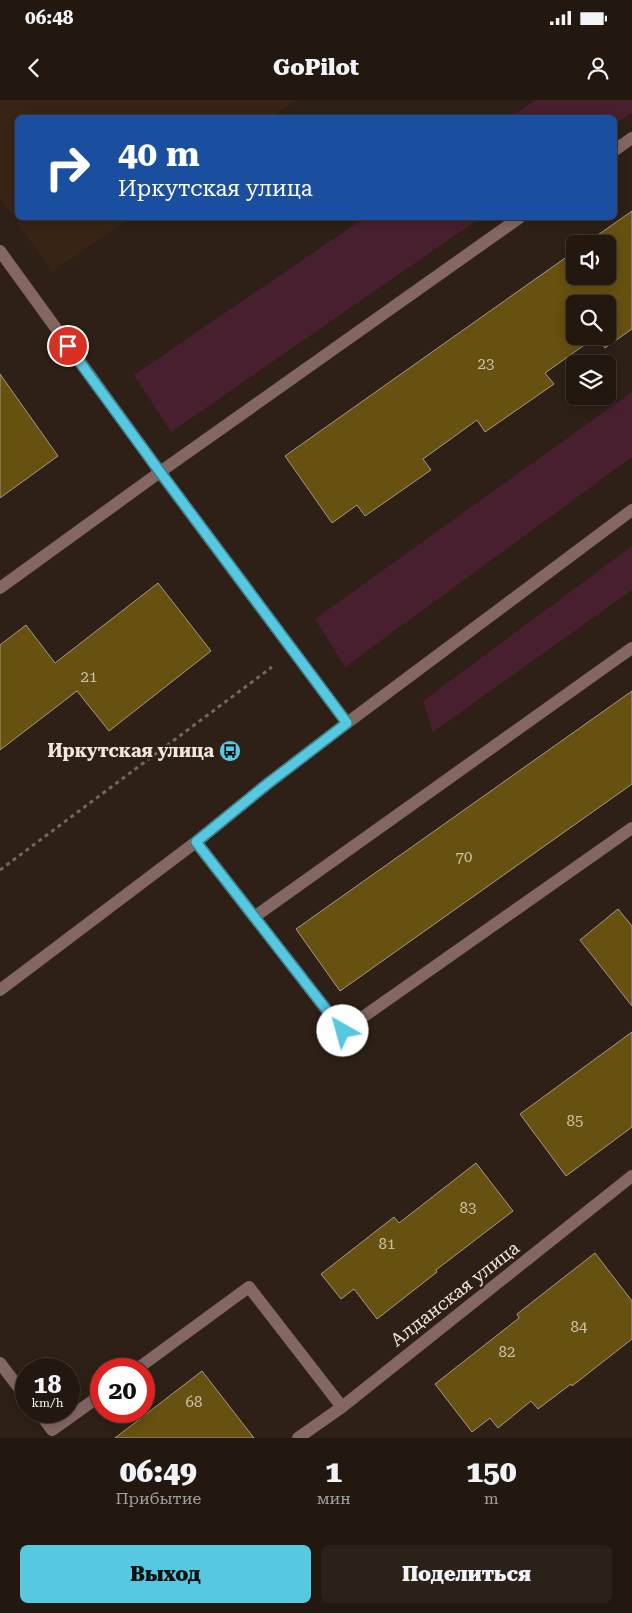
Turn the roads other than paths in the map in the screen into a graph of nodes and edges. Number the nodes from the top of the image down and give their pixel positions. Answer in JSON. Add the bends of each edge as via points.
{"nodes":[{"id":1,"x":632,"y":138,"type":"edge"},
{"id":2,"x":617,"y":149,"type":"edge"},
{"id":3,"x":516,"y":220,"type":"edge"},
{"id":4,"x":0,"y":251,"type":"edge"},
{"id":5,"x":160,"y":472,"type":"junction"},
{"id":6,"x":632,"y":510,"type":"edge"},
{"id":7,"x":0,"y":588,"type":"edge"},
{"id":8,"x":632,"y":648,"type":"edge"},
{"id":9,"x":347,"y":723,"type":"junction"},
{"id":10,"x":632,"y":828,"type":"edge"},
{"id":11,"x":196,"y":842,"type":"junction"},
{"id":12,"x":254,"y":917,"type":"junction"},
{"id":13,"x":0,"y":990,"type":"edge"},
{"id":14,"x":632,"y":1176,"type":"edge"},
{"id":15,"x":152,"y":1358,"type":"edge"},
{"id":16,"x":0,"y":1363,"type":"edge"},
{"id":17,"x":15,"y":1383,"type":"edge"},
{"id":18,"x":342,"y":1407,"type":"junction"},
{"id":19,"x":47,"y":1423,"type":"edge"},
{"id":20,"x":62,"y":1423,"type":"edge"},
{"id":21,"x":298,"y":1438,"type":"edge"}],
"edges":[{"from":1,"to":2,"type":"street"},
{"from":3,"to":5,"type":"street"},
{"from":4,"to":5,"type":"street"},
{"from":5,"to":7,"type":"street"},
{"from":5,"to":9,"type":"street"},
{"from":6,"to":9,"type":"street"},
{"from":8,"to":12,"type":"street"},
{"from":9,"to":11,"type":"street"},
{"from":10,"to":12,"type":"street","via":[[343,1031]]},
{"from":11,"to":12,"type":"street"},
{"from":11,"to":13,"type":"street"},
{"from":14,"to":18,"type":"street","name":"Алданская улица"},
{"from":15,"to":18,"type":"street","via":[[249,1287]]},
{"from":16,"to":17,"type":"street"},
{"from":18,"to":21,"type":"street","name":"Алданская улица"},
{"from":19,"to":20,"type":"street","via":[[52,1430]]}]}
